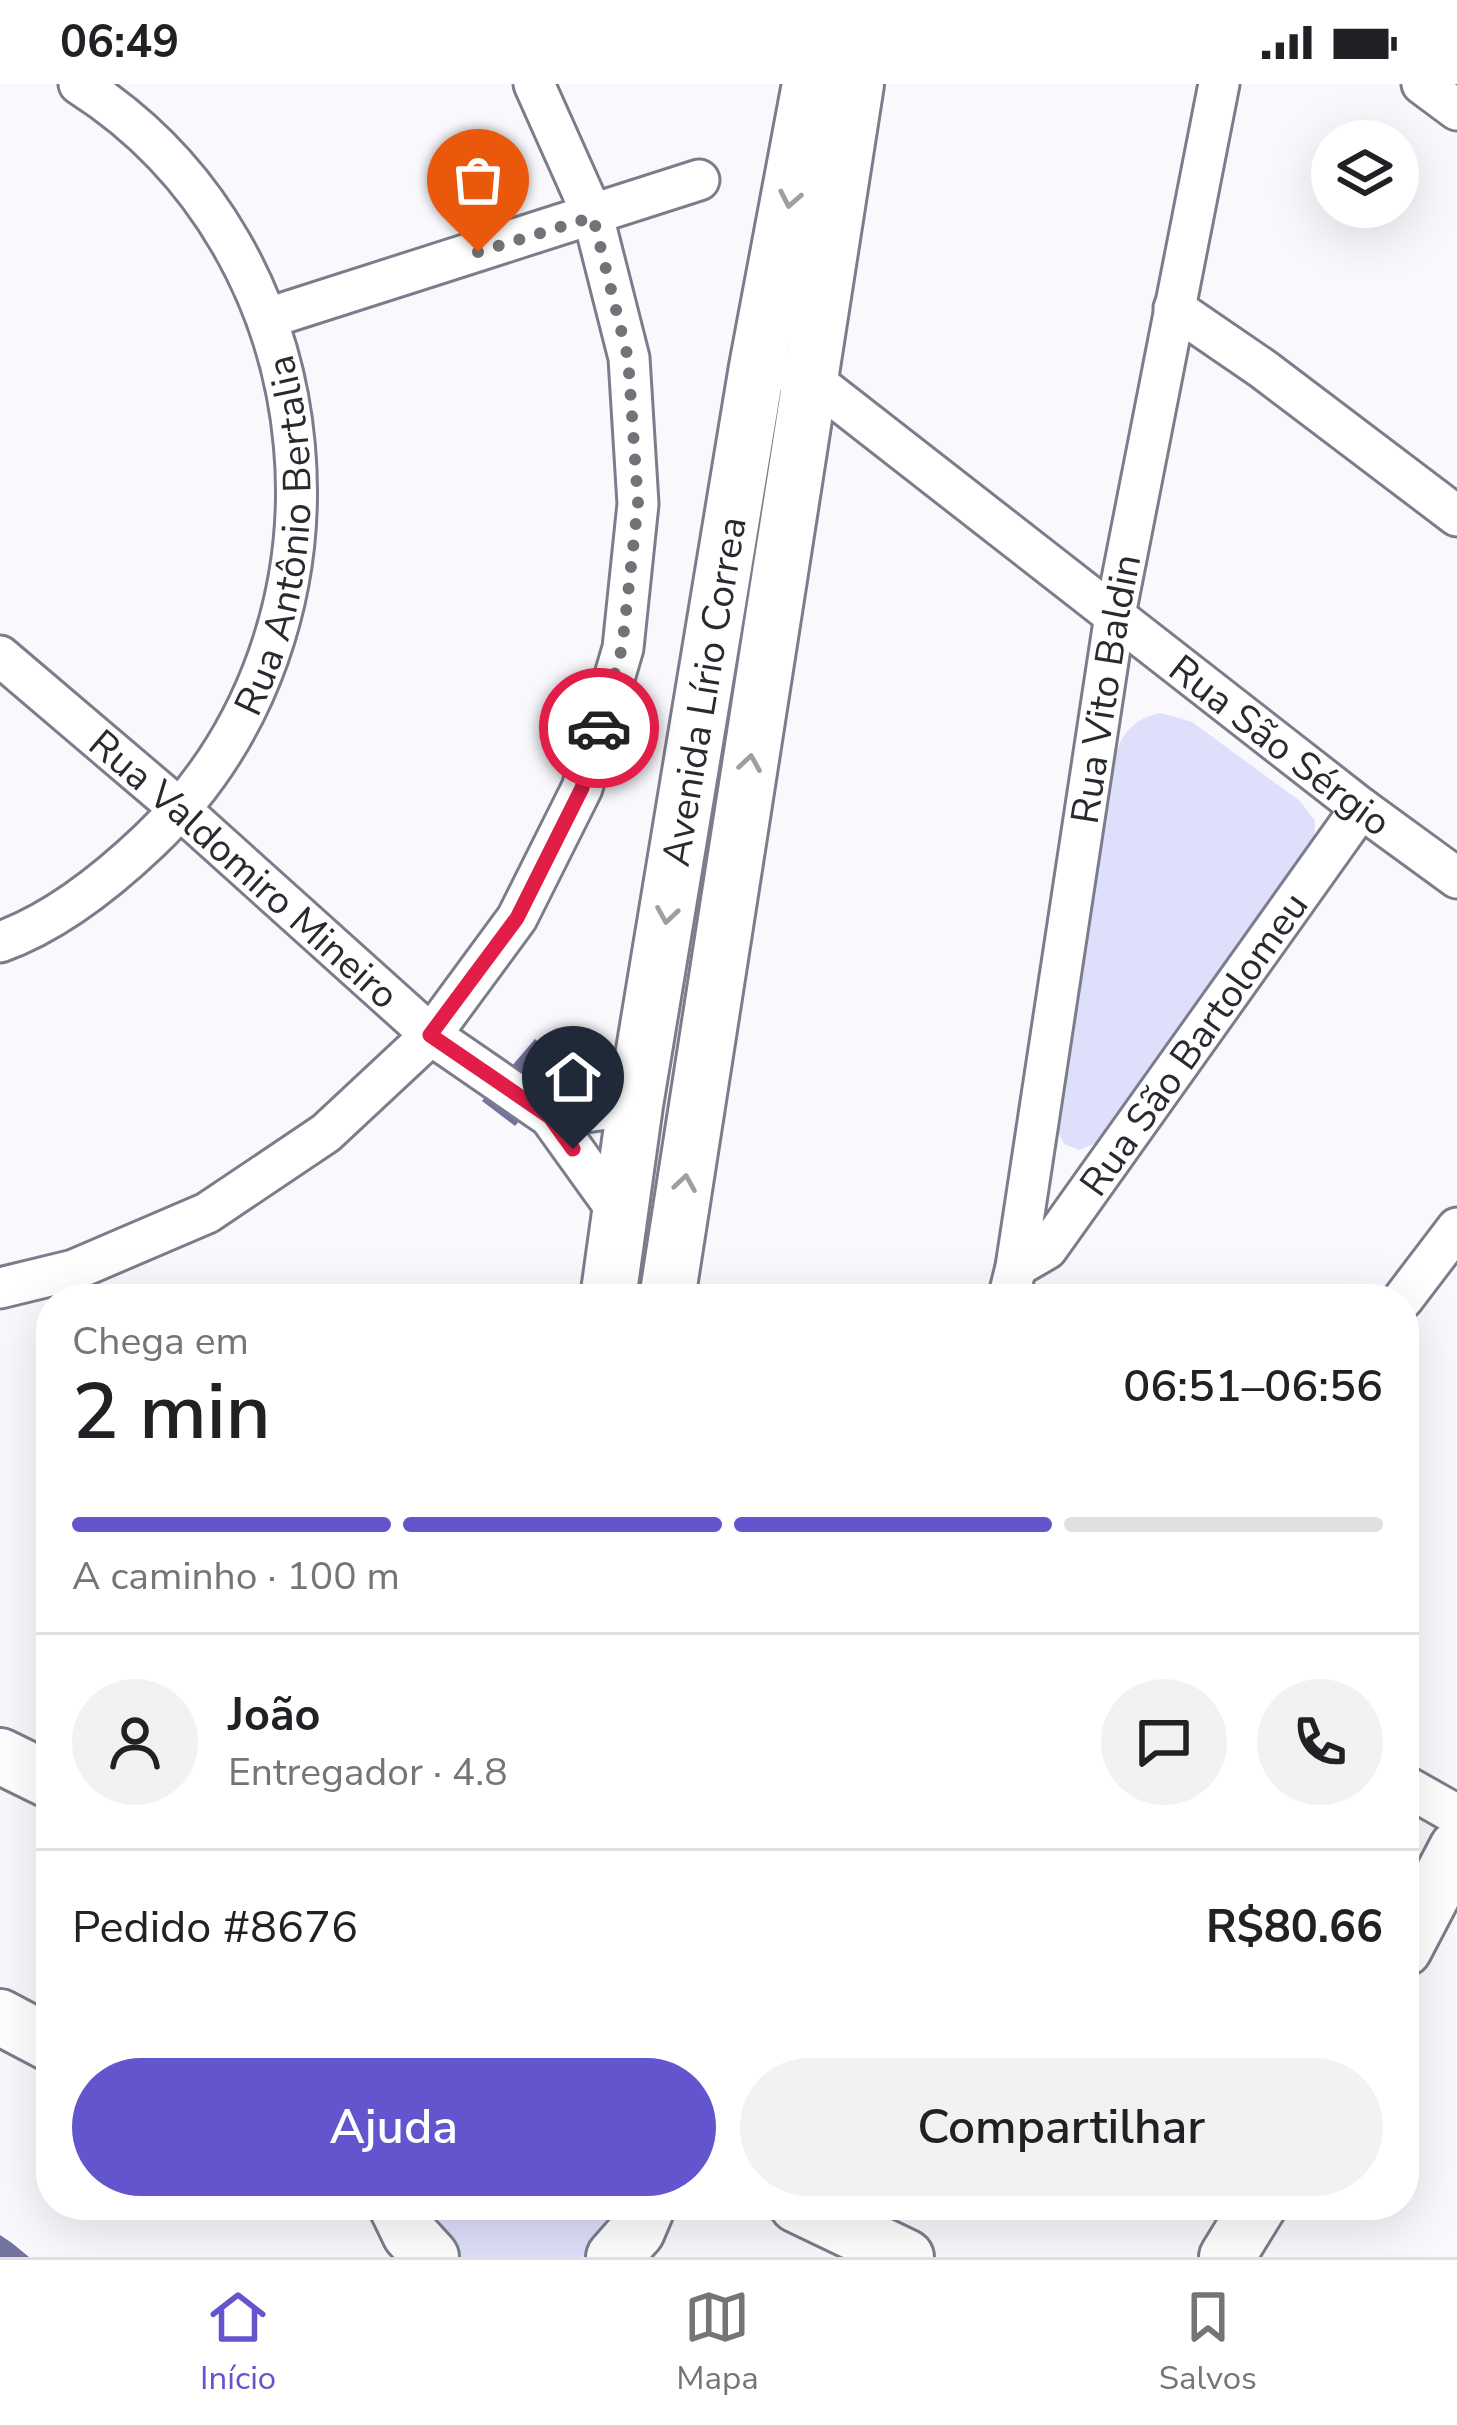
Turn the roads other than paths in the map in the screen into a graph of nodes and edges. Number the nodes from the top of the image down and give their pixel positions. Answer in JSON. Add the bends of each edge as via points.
{"nodes":[{"id":1,"x":79,"y":84,"type":"edge"},
{"id":2,"x":534,"y":84,"type":"edge"},
{"id":3,"x":810,"y":84,"type":"edge"},
{"id":4,"x":856,"y":84,"type":"edge"},
{"id":5,"x":1220,"y":84,"type":"edge"},
{"id":6,"x":1423,"y":84,"type":"edge"},
{"id":7,"x":1457,"y":110,"type":"edge"},
{"id":8,"x":699,"y":180,"type":"dead end"},
{"id":9,"x":593,"y":217,"type":"junction"},
{"id":10,"x":1174,"y":308,"type":"junction"},
{"id":11,"x":268,"y":318,"type":"junction"},
{"id":12,"x":758,"y":367,"type":"junction"},
{"id":13,"x":810,"y":378,"type":"junction"},
{"id":14,"x":1457,"y":516,"type":"edge"},
{"id":15,"x":1115,"y":615,"type":"junction"},
{"id":16,"x":0,"y":656,"type":"edge"},
{"id":17,"x":1361,"y":808,"type":"junction"},
{"id":18,"x":182,"y":810,"type":"junction"},
{"id":19,"x":1457,"y":878,"type":"edge"},
{"id":20,"x":0,"y":942,"type":"edge"},
{"id":21,"x":430,"y":1035,"type":"junction"},
{"id":22,"x":635,"y":1105,"type":"junction"},
{"id":23,"x":550,"y":1117,"type":"junction"},
{"id":24,"x":620,"y":1213,"type":"junction"},
{"id":25,"x":1457,"y":1228,"type":"edge"},
{"id":26,"x":1012,"y":1283,"type":"edge"},
{"id":27,"x":610,"y":1284,"type":"edge"},
{"id":28,"x":669,"y":1284,"type":"edge"},
{"id":29,"x":1414,"y":1284,"type":"edge"},
{"id":30,"x":0,"y":1288,"type":"edge"},
{"id":31,"x":0,"y":1756,"type":"edge"},
{"id":32,"x":36,"y":1774,"type":"edge"},
{"id":33,"x":1419,"y":1793,"type":"edge"},
{"id":34,"x":1457,"y":1815,"type":"edge"},
{"id":35,"x":1457,"y":1848,"type":"edge"},
{"id":36,"x":1419,"y":1920,"type":"edge"},
{"id":37,"x":0,"y":2017,"type":"edge"},
{"id":38,"x":36,"y":2036,"type":"edge"},
{"id":39,"x":382,"y":2220,"type":"edge"},
{"id":40,"x":641,"y":2220,"type":"edge"},
{"id":41,"x":828,"y":2220,"type":"edge"},
{"id":42,"x":1250,"y":2220,"type":"edge"},
{"id":43,"x":416,"y":2240,"type":"edge"},
{"id":44,"x":614,"y":2257,"type":"edge"},
{"id":45,"x":906,"y":2257,"type":"edge"},
{"id":46,"x":1227,"y":2257,"type":"edge"}],
"edges":[{"from":1,"to":11,"type":"street","name":"Rua Antônio Bertalia","via":[[122,111],[208,205]]},
{"from":2,"to":9,"type":"street"},
{"from":3,"to":12,"type":"main road","name":"Avenida Lírio Correa","one_way":true},
{"from":4,"to":13,"type":"main road","name":"Avenida Lírio Correa"},
{"from":5,"to":10,"type":"street","name":"Rua Vito Baldin"},
{"from":6,"to":7,"type":"street"},
{"from":8,"to":9,"type":"street"},
{"from":9,"to":11,"type":"street"},
{"from":9,"to":21,"type":"street","via":[[628,358],[636,462],[622,648],[582,788],[517,918]]},
{"from":10,"to":14,"type":"street"},
{"from":10,"to":15,"type":"street","name":"Rua Vito Baldin"},
{"from":11,"to":18,"type":"street","name":"Rua Antônio Bertalia","via":[[291,402],[299,489],[292,576],[269,660],[232,739]]},
{"from":12,"to":13,"type":"street","name":"Rua São Sérgio"},
{"from":12,"to":22,"type":"main road","name":"Avenida Lírio Correa","one_way":true},
{"from":13,"to":15,"type":"street","name":"Rua São Sérgio"},
{"from":28,"to":13,"type":"main road","name":"Avenida Lírio Correa","one_way":true},
{"from":15,"to":17,"type":"street","name":"Rua São Sérgio"},
{"from":15,"to":26,"type":"street","name":"Rua Vito Baldin"},
{"from":16,"to":18,"type":"street","name":"Rua Valdomiro Mineiro"},
{"from":17,"to":19,"type":"street","name":"Rua São Sérgio"},
{"from":17,"to":26,"type":"street","name":"Rua São Bartolomeu","via":[[1048,1250]]},
{"from":18,"to":20,"type":"street","name":"Rua Antônio Bertalia","via":[[106,882]]},
{"from":18,"to":21,"type":"street","name":"Rua Valdomiro Mineiro"},
{"from":21,"to":23,"type":"street","name":"Rua Valdomiro Mineiro"},
{"from":21,"to":30,"type":"street","via":[[326,1133],[207,1213],[74,1270]]},
{"from":22,"to":23,"type":"street"},
{"from":22,"to":24,"type":"main road","name":"Avenida Lírio Correa"},
{"from":23,"to":24,"type":"street","name":"Rua Valdomiro Mineiro"},
{"from":24,"to":27,"type":"main road","name":"Avenida Lírio Correa"},
{"from":25,"to":29,"type":"street"},
{"from":31,"to":32,"type":"main road"},
{"from":33,"to":34,"type":"street"},
{"from":35,"to":36,"type":"main road"},
{"from":37,"to":38,"type":"main road"},
{"from":39,"to":43,"type":"main road"},
{"from":40,"to":44,"type":"main road"},
{"from":41,"to":45,"type":"main road"},
{"from":42,"to":46,"type":"main road"}]}
